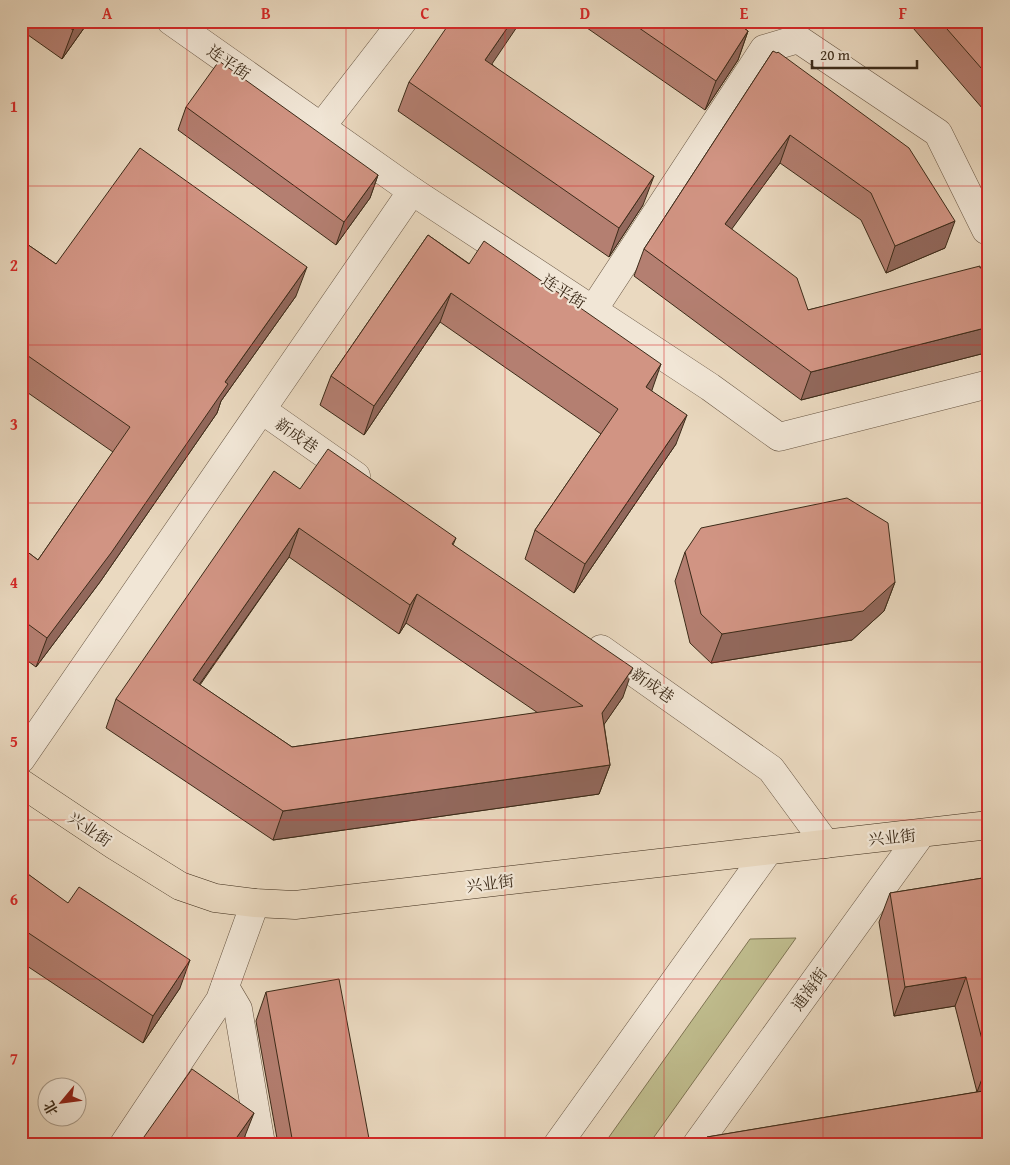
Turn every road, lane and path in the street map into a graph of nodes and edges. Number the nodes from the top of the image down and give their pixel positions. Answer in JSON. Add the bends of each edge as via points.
{"nodes":[{"id":1,"x":171,"y":21,"type":"edge"},
{"id":2,"x":404,"y":21,"type":"edge"},
{"id":3,"x":321,"y":127,"type":"junction"},
{"id":4,"x":412,"y":192,"type":"junction"},
{"id":5,"x":986,"y":230,"type":"dead end"},
{"id":6,"x":593,"y":310,"type":"junction"},
{"id":7,"x":989,"y":384,"type":"edge"},
{"id":8,"x":262,"y":410,"type":"junction"},
{"id":9,"x":375,"y":490,"type":"edge"},
{"id":10,"x":585,"y":638,"type":"edge"},
{"id":11,"x":21,"y":759,"type":"edge"},
{"id":12,"x":21,"y":783,"type":"edge"},
{"id":13,"x":989,"y":825,"type":"edge"},
{"id":14,"x":922,"y":834,"type":"junction"},
{"id":15,"x":826,"y":844,"type":"junction"},
{"id":16,"x":768,"y":851,"type":"junction"},
{"id":17,"x":255,"y":903,"type":"junction"},
{"id":18,"x":225,"y":987,"type":"junction"},
{"id":19,"x":124,"y":1144,"type":"edge"},
{"id":20,"x":261,"y":1144,"type":"edge"},
{"id":21,"x":558,"y":1144,"type":"edge"},
{"id":22,"x":697,"y":1144,"type":"edge"}],
"edges":[{"from":1,"to":3,"type":"street","name":"连平街"},
{"from":2,"to":3,"type":"street"},
{"from":3,"to":4,"type":"street","name":"连平街"},
{"from":4,"to":6,"type":"street","name":"连平街"},
{"from":4,"to":8,"type":"street"},
{"from":5,"to":6,"type":"street","via":[[938,133],[798,39],[764,48]]},
{"from":6,"to":7,"type":"street","name":"连平街","via":[[779,437]]},
{"from":8,"to":9,"type":"street","name":"新成巷"},
{"from":8,"to":11,"type":"street"},
{"from":10,"to":15,"type":"street","name":"新成巷","via":[[771,769]]},
{"from":12,"to":17,"type":"main road","name":"兴业街","via":[[180,886],[216,898]]},
{"from":13,"to":14,"type":"main road","name":"兴业街"},
{"from":14,"to":15,"type":"main road","name":"兴业街"},
{"from":14,"to":22,"type":"street","name":"通海街"},
{"from":15,"to":16,"type":"main road","name":"兴业街"},
{"from":16,"to":17,"type":"main road","name":"兴业街","via":[[295,905]]},
{"from":16,"to":21,"type":"street"},
{"from":17,"to":18,"type":"street"},
{"from":18,"to":19,"type":"street","via":[[220,1000]]},
{"from":18,"to":20,"type":"street","via":[[238,1009]]}]}
